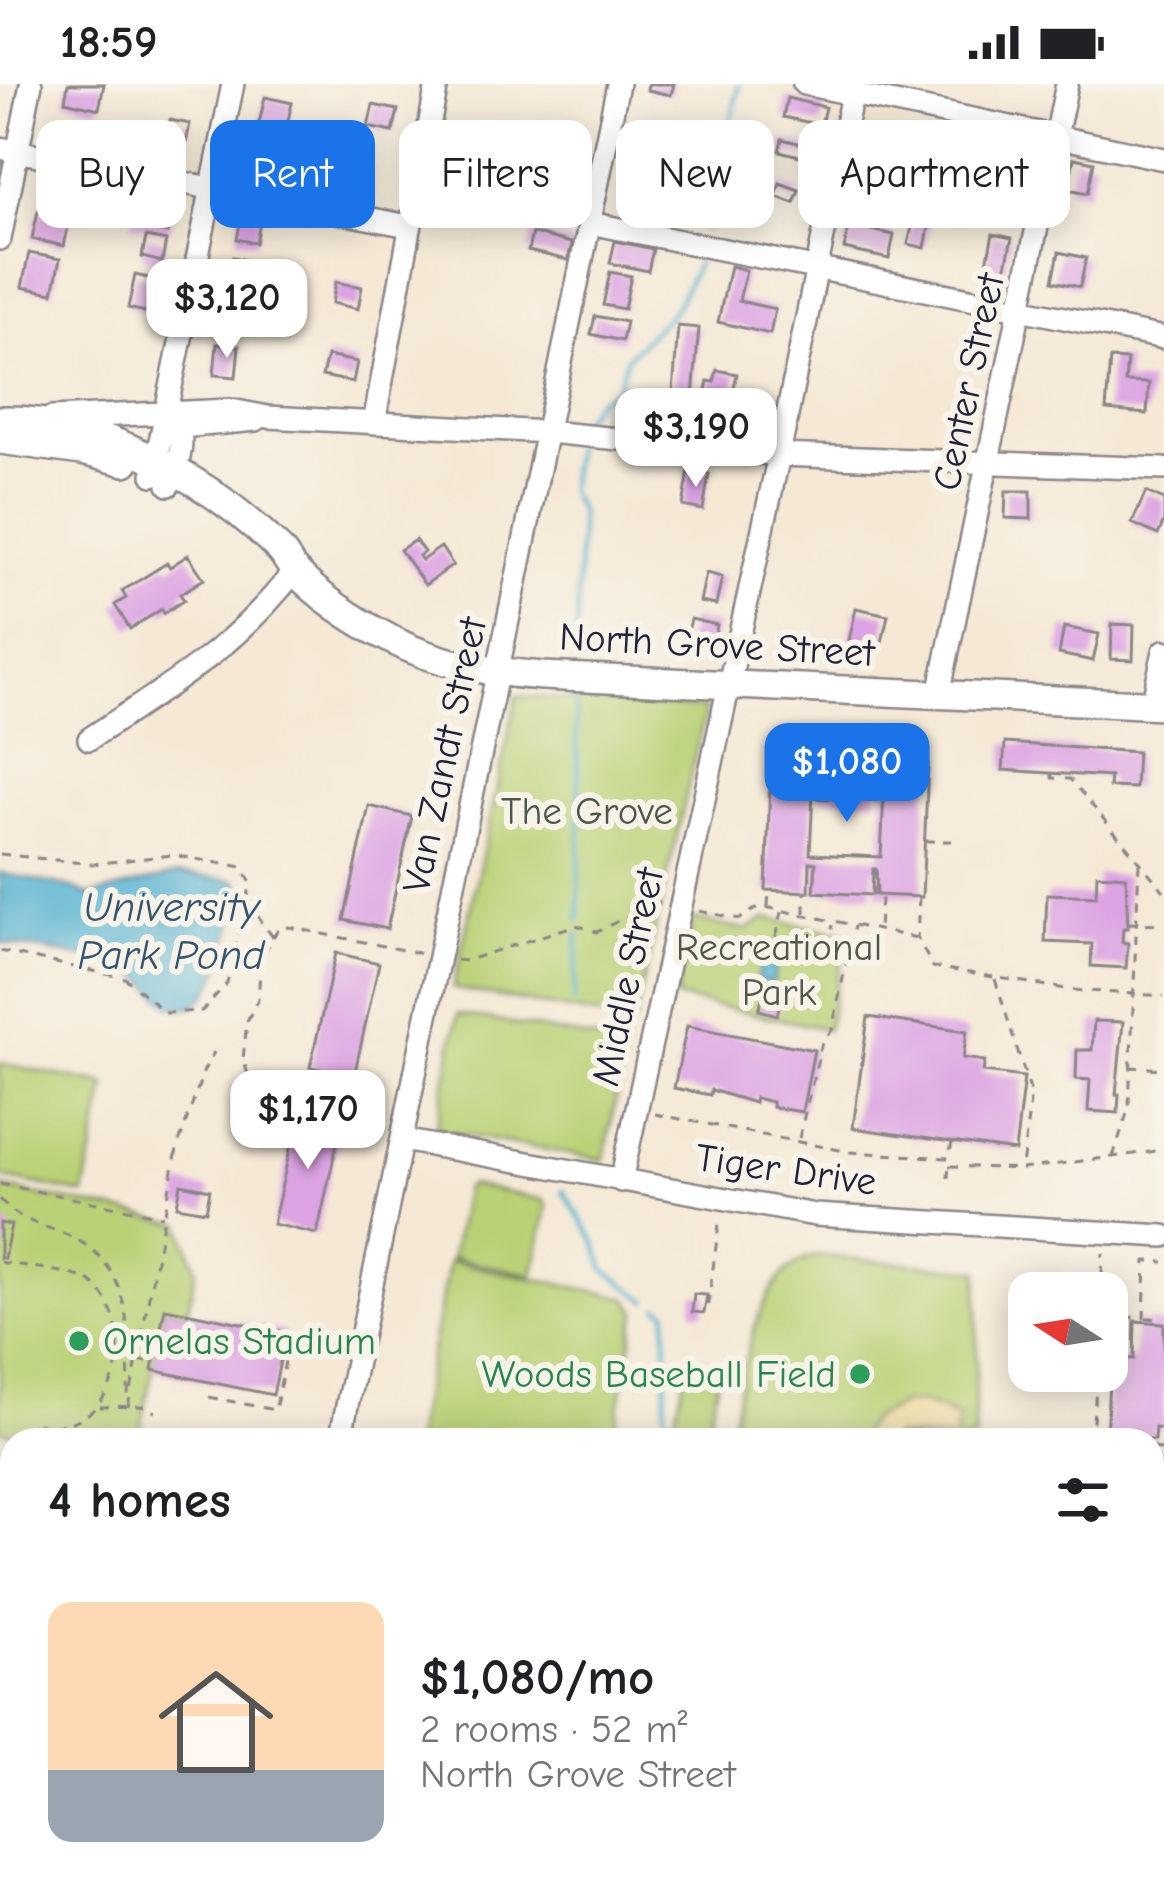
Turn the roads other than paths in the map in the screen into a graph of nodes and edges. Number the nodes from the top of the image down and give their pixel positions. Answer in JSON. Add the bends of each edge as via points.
{"nodes":[{"id":1,"x":32,"y":84,"type":"edge"},
{"id":2,"x":233,"y":84,"type":"edge"},
{"id":3,"x":437,"y":84,"type":"edge"},
{"id":4,"x":618,"y":84,"type":"edge"},
{"id":5,"x":804,"y":84,"type":"edge"},
{"id":6,"x":1067,"y":84,"type":"edge"},
{"id":7,"x":853,"y":89,"type":"edge"},
{"id":8,"x":226,"y":120,"type":"edge"},
{"id":9,"x":430,"y":120,"type":"edge"},
{"id":10,"x":994,"y":120,"type":"edge"},
{"id":11,"x":1060,"y":120,"type":"edge"},
{"id":12,"x":1070,"y":137,"type":"edge"},
{"id":13,"x":9,"y":149,"type":"edge"},
{"id":14,"x":1164,"y":159,"type":"edge"},
{"id":15,"x":210,"y":187,"type":"edge"},
{"id":16,"x":210,"y":206,"type":"edge"},
{"id":17,"x":592,"y":213,"type":"edge"},
{"id":18,"x":592,"y":223,"type":"edge"},
{"id":19,"x":409,"y":228,"type":"edge"},
{"id":20,"x":589,"y":228,"type":"edge"},
{"id":21,"x":1038,"y":228,"type":"edge"},
{"id":22,"x":0,"y":239,"type":"edge"},
{"id":23,"x":817,"y":268,"type":"junction"},
{"id":24,"x":1022,"y":309,"type":"junction"},
{"id":25,"x":1164,"y":338,"type":"edge"},
{"id":26,"x":32,"y":419,"type":"junction"},
{"id":27,"x":175,"y":419,"type":"junction"},
{"id":28,"x":0,"y":420,"type":"edge"},
{"id":29,"x":374,"y":423,"type":"junction"},
{"id":30,"x":548,"y":432,"type":"junction"},
{"id":31,"x":0,"y":440,"type":"edge"},
{"id":32,"x":778,"y":454,"type":"junction"},
{"id":33,"x":988,"y":465,"type":"junction"},
{"id":34,"x":1164,"y":469,"type":"edge"},
{"id":35,"x":164,"y":473,"type":"junction"},
{"id":36,"x":295,"y":570,"type":"junction"},
{"id":37,"x":1164,"y":651,"type":"edge"},
{"id":38,"x":499,"y":673,"type":"junction"},
{"id":39,"x":727,"y":685,"type":"junction"},
{"id":40,"x":939,"y":694,"type":"junction"},
{"id":41,"x":1158,"y":705,"type":"edge"},
{"id":42,"x":89,"y":739,"type":"dead end"},
{"id":43,"x":402,"y":1140,"type":"junction"},
{"id":44,"x":621,"y":1181,"type":"junction"},
{"id":45,"x":1164,"y":1236,"type":"edge"},
{"id":46,"x":342,"y":1428,"type":"edge"}],
"edges":[{"from":1,"to":13,"type":"street"},
{"from":2,"to":8,"type":"street"},
{"from":3,"to":9,"type":"street"},
{"from":4,"to":17,"type":"street","name":"Van Zandt Street"},
{"from":5,"to":7,"type":"street"},
{"from":6,"to":11,"type":"street","name":"Center Street"},
{"from":7,"to":10,"type":"street"},
{"from":7,"to":23,"type":"street","name":"Middle Street"},
{"from":12,"to":14,"type":"street"},
{"from":13,"to":15,"type":"street"},
{"from":13,"to":22,"type":"street"},
{"from":16,"to":27,"type":"street"},
{"from":18,"to":23,"type":"street"},
{"from":19,"to":29,"type":"street"},
{"from":20,"to":30,"type":"street","name":"Van Zandt Street"},
{"from":21,"to":24,"type":"street","name":"Center Street"},
{"from":23,"to":24,"type":"street"},
{"from":23,"to":32,"type":"street","name":"Middle Street"},
{"from":24,"to":25,"type":"street"},
{"from":24,"to":33,"type":"street","name":"Center Street"},
{"from":26,"to":27,"type":"street"},
{"from":26,"to":28,"type":"main road","name":"North Grove Street"},
{"from":26,"to":35,"type":"main road","name":"North Grove Street","via":[[110,439]]},
{"from":27,"to":29,"type":"street"},
{"from":27,"to":35,"type":"street"},
{"from":29,"to":30,"type":"street"},
{"from":30,"to":32,"type":"street"},
{"from":30,"to":38,"type":"street","name":"Van Zandt Street"},
{"from":31,"to":35,"type":"main road","name":"North Grove Street"},
{"from":32,"to":33,"type":"street"},
{"from":32,"to":39,"type":"street","name":"Middle Street"},
{"from":33,"to":34,"type":"street"},
{"from":33,"to":40,"type":"street","name":"Center Street"},
{"from":35,"to":36,"type":"main road","name":"North Grove Street","via":[[280,549]]},
{"from":36,"to":38,"type":"main road","name":"North Grove Street","via":[[388,638]]},
{"from":36,"to":42,"type":"street","via":[[229,644]]},
{"from":37,"to":41,"type":"street"},
{"from":38,"to":39,"type":"main road","name":"North Grove Street"},
{"from":38,"to":43,"type":"street","name":"Van Zandt Street"},
{"from":39,"to":40,"type":"main road","name":"North Grove Street"},
{"from":39,"to":44,"type":"street","name":"Middle Street"},
{"from":40,"to":41,"type":"main road","name":"North Grove Street"},
{"from":43,"to":44,"type":"street","name":"Tiger Drive"},
{"from":43,"to":46,"type":"street","name":"Van Zandt Street"},
{"from":44,"to":45,"type":"street","name":"Tiger Drive","via":[[829,1217]]}]}
